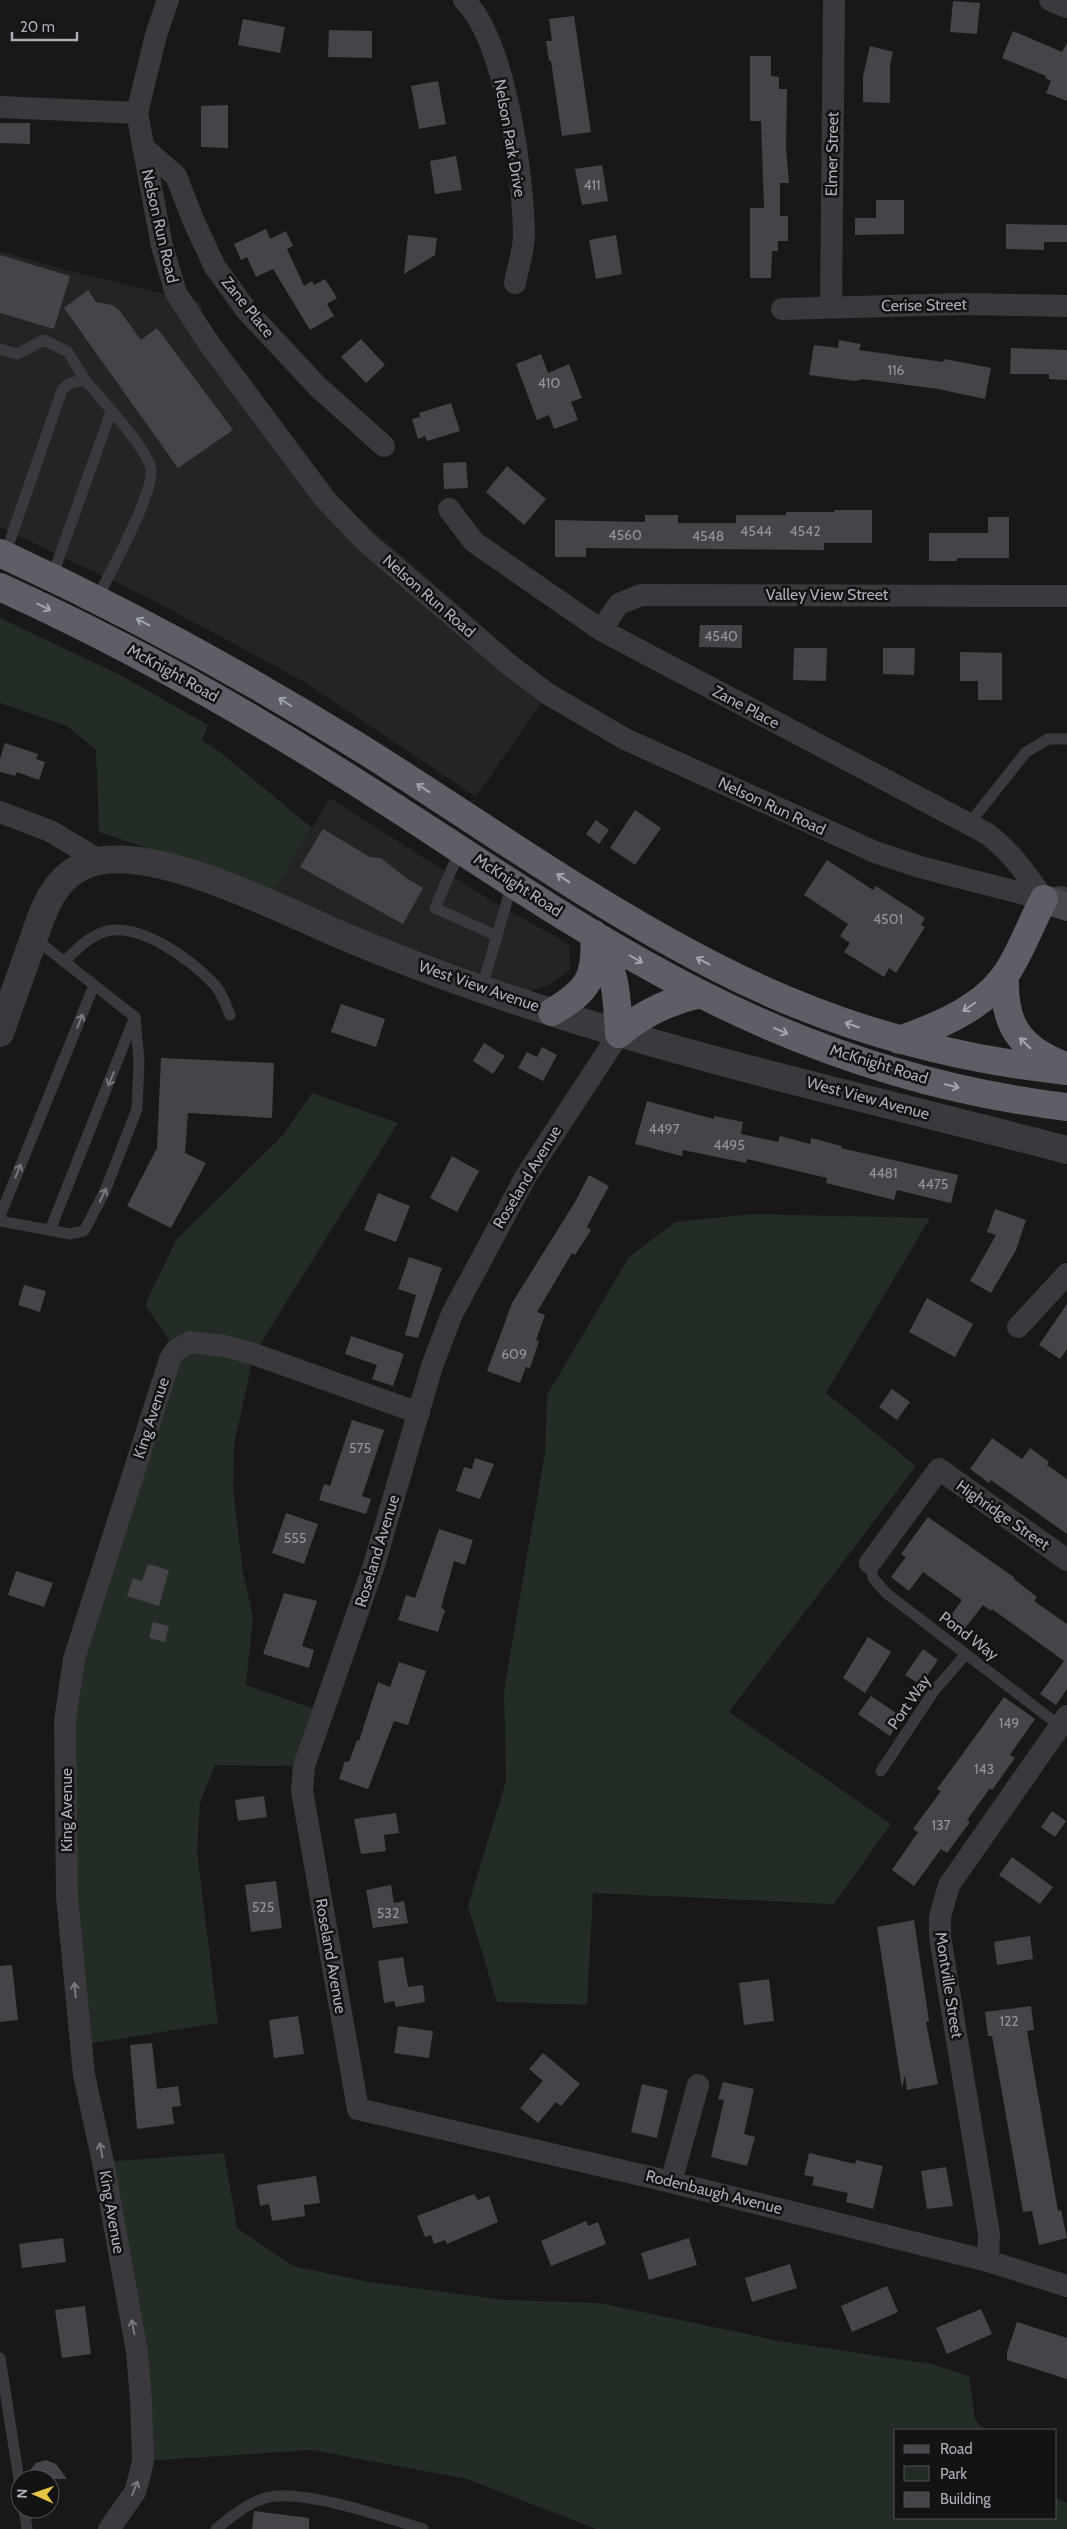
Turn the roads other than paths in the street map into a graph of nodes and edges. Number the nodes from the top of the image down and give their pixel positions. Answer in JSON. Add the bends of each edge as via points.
{"nodes":[{"id":1,"x":168,"y":0,"type":"edge"},
{"id":2,"x":464,"y":0,"type":"edge"},
{"id":3,"x":834,"y":0,"type":"edge"},
{"id":4,"x":1050,"y":0,"type":"edge"},
{"id":5,"x":1067,"y":7,"type":"edge"},
{"id":6,"x":0,"y":107,"type":"edge"},
{"id":7,"x":138,"y":113,"type":"junction"},
{"id":8,"x":143,"y":147,"type":"junction"},
{"id":9,"x":515,"y":283,"type":"dead end"},
{"id":10,"x":1067,"y":306,"type":"edge"},
{"id":11,"x":782,"y":308,"type":"dead end"},
{"id":12,"x":831,"y":308,"type":"junction"},
{"id":13,"x":0,"y":349,"type":"edge"},
{"id":14,"x":85,"y":380,"type":"junction"},
{"id":15,"x":111,"y":412,"type":"junction"},
{"id":16,"x":384,"y":446,"type":"dead end"},
{"id":17,"x":449,"y":509,"type":"dead end"},
{"id":18,"x":2,"y":554,"type":"edge"},
{"id":19,"x":52,"y":577,"type":"junction"},
{"id":20,"x":0,"y":586,"type":"edge"},
{"id":21,"x":1067,"y":596,"type":"edge"},
{"id":22,"x":97,"y":599,"type":"junction"},
{"id":23,"x":601,"y":630,"type":"junction"},
{"id":24,"x":1067,"y":739,"type":"edge"},
{"id":25,"x":0,"y":812,"type":"edge"},
{"id":26,"x":969,"y":824,"type":"junction"},
{"id":27,"x":460,"y":848,"type":"junction"},
{"id":28,"x":100,"y":860,"type":"junction"},
{"id":29,"x":512,"y":882,"type":"junction"},
{"id":30,"x":1059,"y":901,"type":"edge"},
{"id":31,"x":594,"y":934,"type":"junction"},
{"id":32,"x":497,"y":936,"type":"junction"},
{"id":33,"x":34,"y":938,"type":"junction"},
{"id":34,"x":64,"y":962,"type":"junction"},
{"id":35,"x":1005,"y":975,"type":"junction"},
{"id":36,"x":94,"y":985,"type":"junction"},
{"id":37,"x":482,"y":987,"type":"junction"},
{"id":38,"x":700,"y":994,"type":"junction"},
{"id":39,"x":552,"y":1012,"type":"junction"},
{"id":40,"x":230,"y":1015,"type":"dead end"},
{"id":41,"x":135,"y":1017,"type":"junction"},
{"id":42,"x":0,"y":1033,"type":"edge"},
{"id":43,"x":619,"y":1034,"type":"junction"},
{"id":44,"x":899,"y":1040,"type":"junction"},
{"id":45,"x":1067,"y":1066,"type":"edge"},
{"id":46,"x":1067,"y":1071,"type":"edge"},
{"id":47,"x":1067,"y":1107,"type":"edge"},
{"id":48,"x":1067,"y":1150,"type":"edge"},
{"id":49,"x":0,"y":1216,"type":"edge"},
{"id":50,"x":0,"y":1220,"type":"edge"},
{"id":51,"x":50,"y":1230,"type":"junction"},
{"id":52,"x":1067,"y":1274,"type":"edge"},
{"id":53,"x":1018,"y":1327,"type":"dead end"},
{"id":54,"x":419,"y":1413,"type":"junction"},
{"id":55,"x":1067,"y":1560,"type":"edge"},
{"id":56,"x":870,"y":1564,"type":"joint"},
{"id":57,"x":966,"y":1654,"type":"junction"},
{"id":58,"x":1064,"y":1721,"type":"edge"},
{"id":59,"x":882,"y":1771,"type":"dead end"},
{"id":60,"x":698,"y":2085,"type":"dead end"},
{"id":61,"x":358,"y":2109,"type":"joint"},
{"id":62,"x":671,"y":2182,"type":"junction"},
{"id":63,"x":988,"y":2261,"type":"junction"},
{"id":64,"x":1067,"y":2286,"type":"edge"},
{"id":65,"x":0,"y":2358,"type":"edge"},
{"id":66,"x":17,"y":2469,"type":"edge"},
{"id":67,"x":109,"y":2529,"type":"edge"},
{"id":68,"x":216,"y":2529,"type":"edge"},
{"id":69,"x":423,"y":2529,"type":"edge"}],
"edges":[{"from":1,"to":7,"type":"street","via":[[156,35]]},
{"from":2,"to":9,"type":"street","name":"Nelson Park Drive","via":[[488,37],[503,89],[519,170],[524,236]]},
{"from":3,"to":12,"type":"street","name":"Elmer Street"},
{"from":4,"to":5,"type":"street"},
{"from":6,"to":7,"type":"street"},
{"from":7,"to":8,"type":"street","name":"Nelson Run Road"},
{"from":8,"to":16,"type":"street","name":"Zane Place","via":[[176,176],[215,267],[247,311],[317,386]]},
{"from":8,"to":30,"type":"street","name":"Nelson Run Road","via":[[162,246],[176,293],[210,344],[344,521],[508,663],[548,694],[595,723],[817,827],[920,867]]},
{"from":10,"to":12,"type":"street","name":"Cerise Street","via":[[961,304]]},
{"from":11,"to":12,"type":"street","name":"Cerise Street"},
{"from":13,"to":14,"type":"lane","via":[[17,354],[44,340],[68,352]]},
{"from":14,"to":15,"type":"lane"},
{"from":14,"to":18,"type":"lane","via":[[70,383],[62,390]]},
{"from":15,"to":19,"type":"lane"},
{"from":15,"to":22,"type":"lane","via":[[144,452],[151,468],[149,490]]},
{"from":17,"to":23,"type":"street","name":"Zane Place","via":[[474,542]]},
{"from":18,"to":19,"type":"highway","name":"McKnight Road"},
{"from":19,"to":22,"type":"highway","name":"McKnight Road"},
{"from":20,"to":27,"type":"highway","name":"McKnight Road","one_way":true,"via":[[105,637],[244,713]]},
{"from":21,"to":23,"type":"street","name":"Valley View Street","via":[[640,595],[619,604]]},
{"from":44,"to":22,"type":"highway","name":"McKnight Road","one_way":true,"via":[[768,992],[662,938],[260,686]]},
{"from":23,"to":26,"type":"street","name":"Zane Place"},
{"from":24,"to":26,"type":"lane","via":[[1048,739],[1026,752]]},
{"from":25,"to":28,"type":"street","via":[[55,833]]},
{"from":26,"to":30,"type":"street","name":"Zane Place","via":[[1003,845]]},
{"from":27,"to":29,"type":"highway","name":"McKnight Road"},
{"from":27,"to":32,"type":"lane","via":[[435,908]]},
{"from":28,"to":33,"type":"street","name":"West View Avenue","via":[[75,870],[56,887]]},
{"from":28,"to":37,"type":"street","name":"West View Avenue","via":[[128,859],[195,875],[392,956]]},
{"from":29,"to":31,"type":"highway","name":"McKnight Road"},
{"from":29,"to":32,"type":"lane"},
{"from":30,"to":35,"type":"highway"},
{"from":31,"to":38,"type":"highway","name":"McKnight Road","one_way":true},
{"from":31,"to":39,"type":"highway","via":[[594,965],[590,979],[570,1001]]},
{"from":31,"to":43,"type":"highway","via":[[607,954],[612,970]]},
{"from":32,"to":37,"type":"lane"},
{"from":33,"to":34,"type":"lane"},
{"from":33,"to":42,"type":"street","name":"West View Avenue"},
{"from":34,"to":36,"type":"lane"},
{"from":34,"to":40,"type":"lane","via":[[89,939],[108,931],[126,930],[151,937],[216,985]]},
{"from":35,"to":44,"type":"highway","one_way":true,"via":[[957,1015]]},
{"from":45,"to":35,"type":"highway","one_way":true,"via":[[1038,1053],[1016,1032],[1005,1005]]},
{"from":36,"to":41,"type":"lane"},
{"from":49,"to":36,"type":"lane","one_way":true},
{"from":37,"to":39,"type":"street","name":"West View Avenue"},
{"from":38,"to":43,"type":"highway","via":[[672,1001],[648,1012]]},
{"from":38,"to":47,"type":"highway","name":"McKnight Road","one_way":true,"via":[[793,1036],[890,1070],[984,1094]]},
{"from":39,"to":43,"type":"street","name":"West View Avenue"},
{"from":41,"to":51,"type":"lane","one_way":true},
{"from":51,"to":41,"type":"lane","one_way":true,"via":[[77,1234],[84,1231],[105,1191],[137,1109],[139,1061]]},
{"from":43,"to":48,"type":"street","name":"West View Avenue"},
{"from":43,"to":54,"type":"street","name":"Roseland Avenue","via":[[526,1176],[463,1289],[442,1338]]},
{"from":44,"to":46,"type":"highway","name":"McKnight Road","via":[[990,1061]]},
{"from":50,"to":51,"type":"lane"},
{"from":52,"to":53,"type":"street"},
{"from":54,"to":61,"type":"street","name":"Roseland Avenue","via":[[374,1565],[302,1778]]},
{"from":67,"to":54,"type":"street","name":"King Avenue","one_way":true,"via":[[135,2492],[139,2478],[143,2461],[141,2400],[137,2352],[84,2075],[66,1896],[65,1721],[74,1660],[170,1359],[183,1345],[201,1342],[254,1354]]},
{"from":55,"to":56,"type":"street","name":"Highridge Street","via":[[939,1469]]},
{"from":56,"to":57,"type":"lane","name":"Pond Way","via":[[873,1578],[886,1593]]},
{"from":57,"to":58,"type":"lane","name":"Pond Way"},
{"from":57,"to":59,"type":"lane","name":"Port Way","via":[[934,1691]]},
{"from":58,"to":63,"type":"street","name":"Montville Street","via":[[949,1885],[940,1917],[940,1937],[989,2234]]},
{"from":60,"to":62,"type":"street"},
{"from":61,"to":62,"type":"street","name":"Rodenbaugh Avenue"},
{"from":62,"to":63,"type":"street","name":"Rodenbaugh Avenue"},
{"from":63,"to":64,"type":"street","name":"Rodenbaugh Avenue"},
{"from":65,"to":66,"type":"lane"},
{"from":68,"to":69,"type":"lane","via":[[245,2507],[266,2497],[296,2497],[352,2507]]}]}
